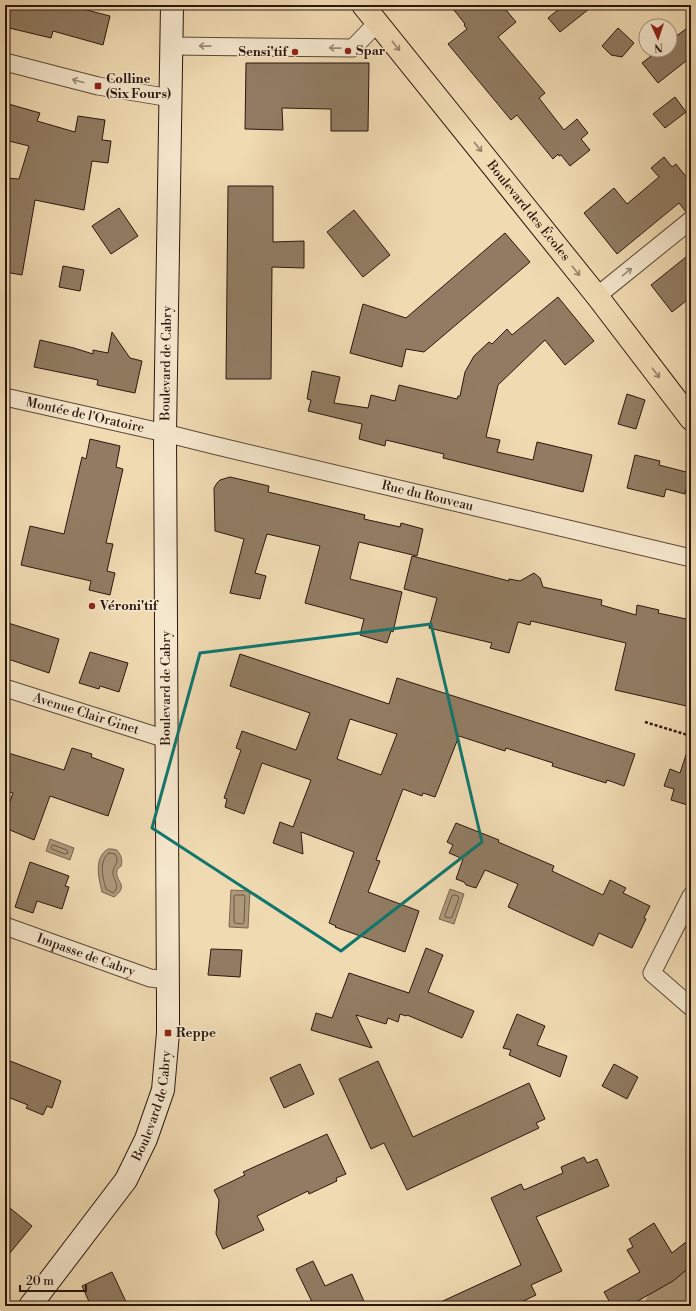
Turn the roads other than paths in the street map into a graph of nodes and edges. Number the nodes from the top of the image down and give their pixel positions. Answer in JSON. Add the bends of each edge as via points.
{"nodes":[{"id":1,"x":172,"y":5,"type":"edge"},
{"id":2,"x":363,"y":5,"type":"edge"},
{"id":3,"x":377,"y":22,"type":"junction"},
{"id":4,"x":172,"y":46,"type":"junction"},
{"id":5,"x":5,"y":62,"type":"edge"},
{"id":6,"x":171,"y":98,"type":"junction"},
{"id":7,"x":691,"y":220,"type":"edge"},
{"id":8,"x":597,"y":296,"type":"junction"},
{"id":9,"x":5,"y":397,"type":"edge"},
{"id":10,"x":691,"y":419,"type":"edge"},
{"id":11,"x":165,"y":433,"type":"junction"},
{"id":12,"x":691,"y":558,"type":"edge"},
{"id":13,"x":5,"y":688,"type":"edge"},
{"id":14,"x":166,"y":739,"type":"junction"},
{"id":15,"x":691,"y":896,"type":"edge"},
{"id":16,"x":5,"y":926,"type":"edge"},
{"id":17,"x":168,"y":980,"type":"junction"},
{"id":18,"x":691,"y":1007,"type":"edge"},
{"id":19,"x":30,"y":1306,"type":"edge"}],
"edges":[{"from":1,"to":4,"type":"street","name":"Boulevard de Cabry"},
{"from":2,"to":3,"type":"main road","name":"Boulevard des Écoles"},
{"from":3,"to":4,"type":"street","one_way":true,"via":[[353,48]]},
{"from":3,"to":8,"type":"main road","name":"Boulevard des Écoles","one_way":true},
{"from":4,"to":6,"type":"street","name":"Boulevard de Cabry"},
{"from":6,"to":5,"type":"street","one_way":true,"via":[[98,86]]},
{"from":6,"to":11,"type":"street","name":"Boulevard de Cabry"},
{"from":8,"to":7,"type":"street","one_way":true},
{"from":8,"to":10,"type":"main road","name":"Boulevard des Écoles","one_way":true},
{"from":9,"to":11,"type":"street","name":"Montée de l'Oratoire"},
{"from":11,"to":12,"type":"street","name":"Rue du Rouveau"},
{"from":11,"to":14,"type":"street","name":"Boulevard de Cabry"},
{"from":13,"to":14,"type":"street","name":"Avenue Clair Ginet"},
{"from":14,"to":17,"type":"street","name":"Boulevard de Cabry"},
{"from":15,"to":18,"type":"street","via":[[652,973]]},
{"from":16,"to":17,"type":"street","name":"Impasse de Cabry","via":[[150,978]]},
{"from":17,"to":19,"type":"street","name":"Boulevard de Cabry","via":[[168,1033],[163,1090],[146,1139],[126,1180]]}]}
